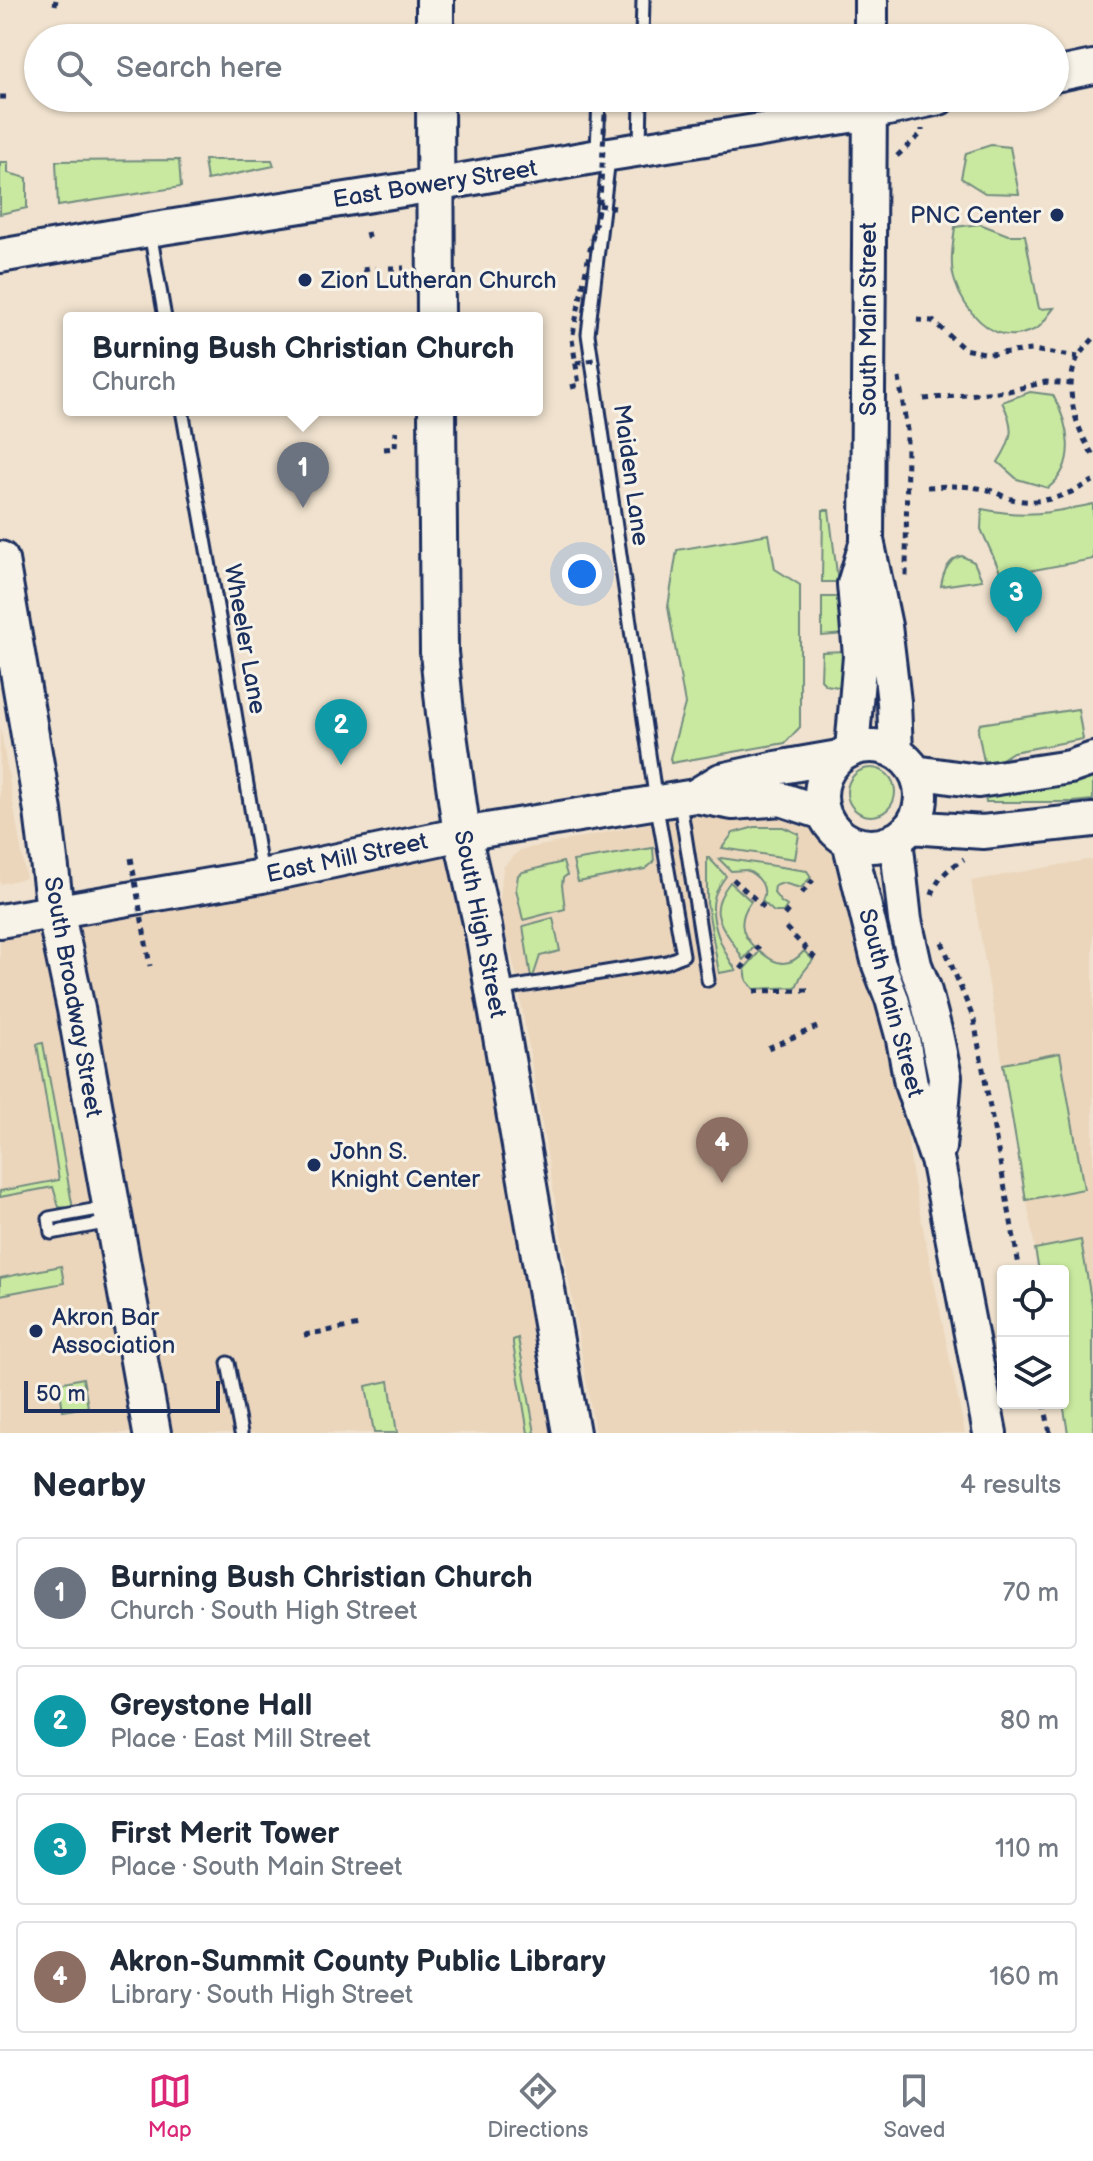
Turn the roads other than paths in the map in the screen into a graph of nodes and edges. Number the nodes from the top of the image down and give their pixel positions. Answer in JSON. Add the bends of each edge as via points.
{"nodes":[{"id":1,"x":435,"y":0,"type":"edge"},
{"id":2,"x":643,"y":0,"type":"edge"},
{"id":3,"x":871,"y":0,"type":"edge"},
{"id":4,"x":435,"y":24,"type":"edge"},
{"id":5,"x":642,"y":24,"type":"edge"},
{"id":6,"x":871,"y":24,"type":"edge"},
{"id":7,"x":1093,"y":67,"type":"edge"},
{"id":8,"x":1069,"y":72,"type":"edge"},
{"id":9,"x":435,"y":112,"type":"edge"},
{"id":10,"x":603,"y":112,"type":"edge"},
{"id":11,"x":634,"y":112,"type":"edge"},
{"id":12,"x":837,"y":112,"type":"edge"},
{"id":13,"x":870,"y":112,"type":"edge"},
{"id":14,"x":615,"y":153,"type":"junction"},
{"id":15,"x":435,"y":185,"type":"junction"},
{"id":16,"x":149,"y":230,"type":"junction"},
{"id":17,"x":0,"y":256,"type":"edge"},
{"id":18,"x":164,"y":312,"type":"edge"},
{"id":19,"x":436,"y":312,"type":"edge"},
{"id":20,"x":183,"y":416,"type":"edge"},
{"id":21,"x":437,"y":416,"type":"edge"},
{"id":22,"x":867,"y":540,"type":"junction"},
{"id":23,"x":0,"y":560,"type":"edge"},
{"id":24,"x":845,"y":753,"type":"junction"},
{"id":25,"x":1093,"y":759,"type":"edge"},
{"id":26,"x":906,"y":762,"type":"junction"},
{"id":27,"x":677,"y":799,"type":"junction"},
{"id":28,"x":823,"y":813,"type":"junction"},
{"id":29,"x":1093,"y":820,"type":"edge"},
{"id":30,"x":903,"y":833,"type":"junction"},
{"id":31,"x":462,"y":834,"type":"junction"},
{"id":32,"x":849,"y":841,"type":"junction"},
{"id":33,"x":262,"y":876,"type":"junction"},
{"id":34,"x":55,"y":910,"type":"junction"},
{"id":35,"x":0,"y":921,"type":"edge"},
{"id":36,"x":708,"y":980,"type":"dead end"},
{"id":37,"x":494,"y":991,"type":"junction"},
{"id":38,"x":938,"y":1163,"type":"junction"},
{"id":39,"x":113,"y":1214,"type":"junction"},
{"id":40,"x":228,"y":1363,"type":"dead end"},
{"id":41,"x":152,"y":1433,"type":"edge"},
{"id":42,"x":241,"y":1433,"type":"edge"},
{"id":43,"x":571,"y":1433,"type":"edge"},
{"id":44,"x":990,"y":1433,"type":"edge"}],
"edges":[{"from":1,"to":4,"type":"main road"},
{"from":2,"to":5,"type":"lane"},
{"from":3,"to":6,"type":"street"},
{"from":7,"to":8,"type":"street"},
{"from":9,"to":15,"type":"main road"},
{"from":10,"to":14,"type":"lane"},
{"from":11,"to":14,"type":"lane","name":"Maiden Lane"},
{"from":12,"to":14,"type":"street","name":"East Bowery Street"},
{"from":13,"to":22,"type":"street","name":"South Main Street"},
{"from":14,"to":15,"type":"street","name":"East Bowery Street"},
{"from":14,"to":27,"type":"lane","name":"Maiden Lane","via":[[588,334]]},
{"from":15,"to":16,"type":"street","name":"East Bowery Street"},
{"from":15,"to":19,"type":"main road"},
{"from":16,"to":17,"type":"street","name":"East Bowery Street"},
{"from":16,"to":18,"type":"lane"},
{"from":20,"to":33,"type":"lane","name":"Wheeler Lane"},
{"from":21,"to":31,"type":"main road","name":"South High Street","via":[[439,652]]},
{"from":22,"to":24,"type":"street","name":"South Main Street","via":[[854,584],[860,656]]},
{"from":22,"to":26,"type":"street","name":"South Main Street"},
{"from":23,"to":34,"type":"main road","name":"South Broadway Street"},
{"from":24,"to":26,"type":"street","via":[[882,746]]},
{"from":24,"to":27,"type":"street","name":"East Mill Street","via":[[721,780]]},
{"from":24,"to":28,"type":"street","via":[[828,768],[822,783]]},
{"from":25,"to":26,"type":"street","via":[[978,781]]},
{"from":26,"to":30,"type":"street","via":[[920,786],[921,800],[918,815]]},
{"from":27,"to":28,"type":"street","name":"East Mill Street","via":[[781,799]]},
{"from":27,"to":31,"type":"street","name":"East Mill Street"},
{"from":27,"to":36,"type":"lane"},
{"from":27,"to":37,"type":"lane","via":[[683,955]]},
{"from":28,"to":32,"type":"street"},
{"from":29,"to":30,"type":"street","via":[[983,832]]},
{"from":30,"to":32,"type":"street","via":[[881,845]]},
{"from":30,"to":38,"type":"street","name":"South Main Street","via":[[905,920],[945,1077]]},
{"from":31,"to":33,"type":"street","name":"East Mill Street"},
{"from":31,"to":37,"type":"main road","name":"South High Street"},
{"from":32,"to":38,"type":"street","name":"South Main Street","via":[[911,1084]]},
{"from":33,"to":34,"type":"street","name":"East Mill Street"},
{"from":34,"to":35,"type":"street","name":"East Mill Street"},
{"from":34,"to":39,"type":"main road","name":"South Broadway Street"},
{"from":37,"to":43,"type":"main road","name":"South High Street"},
{"from":38,"to":44,"type":"street","name":"South Main Street"},
{"from":39,"to":39,"type":"lane","via":[[51,1233],[49,1218]]},
{"from":39,"to":41,"type":"main road","name":"South Broadway Street"},
{"from":40,"to":42,"type":"lane"}]}
